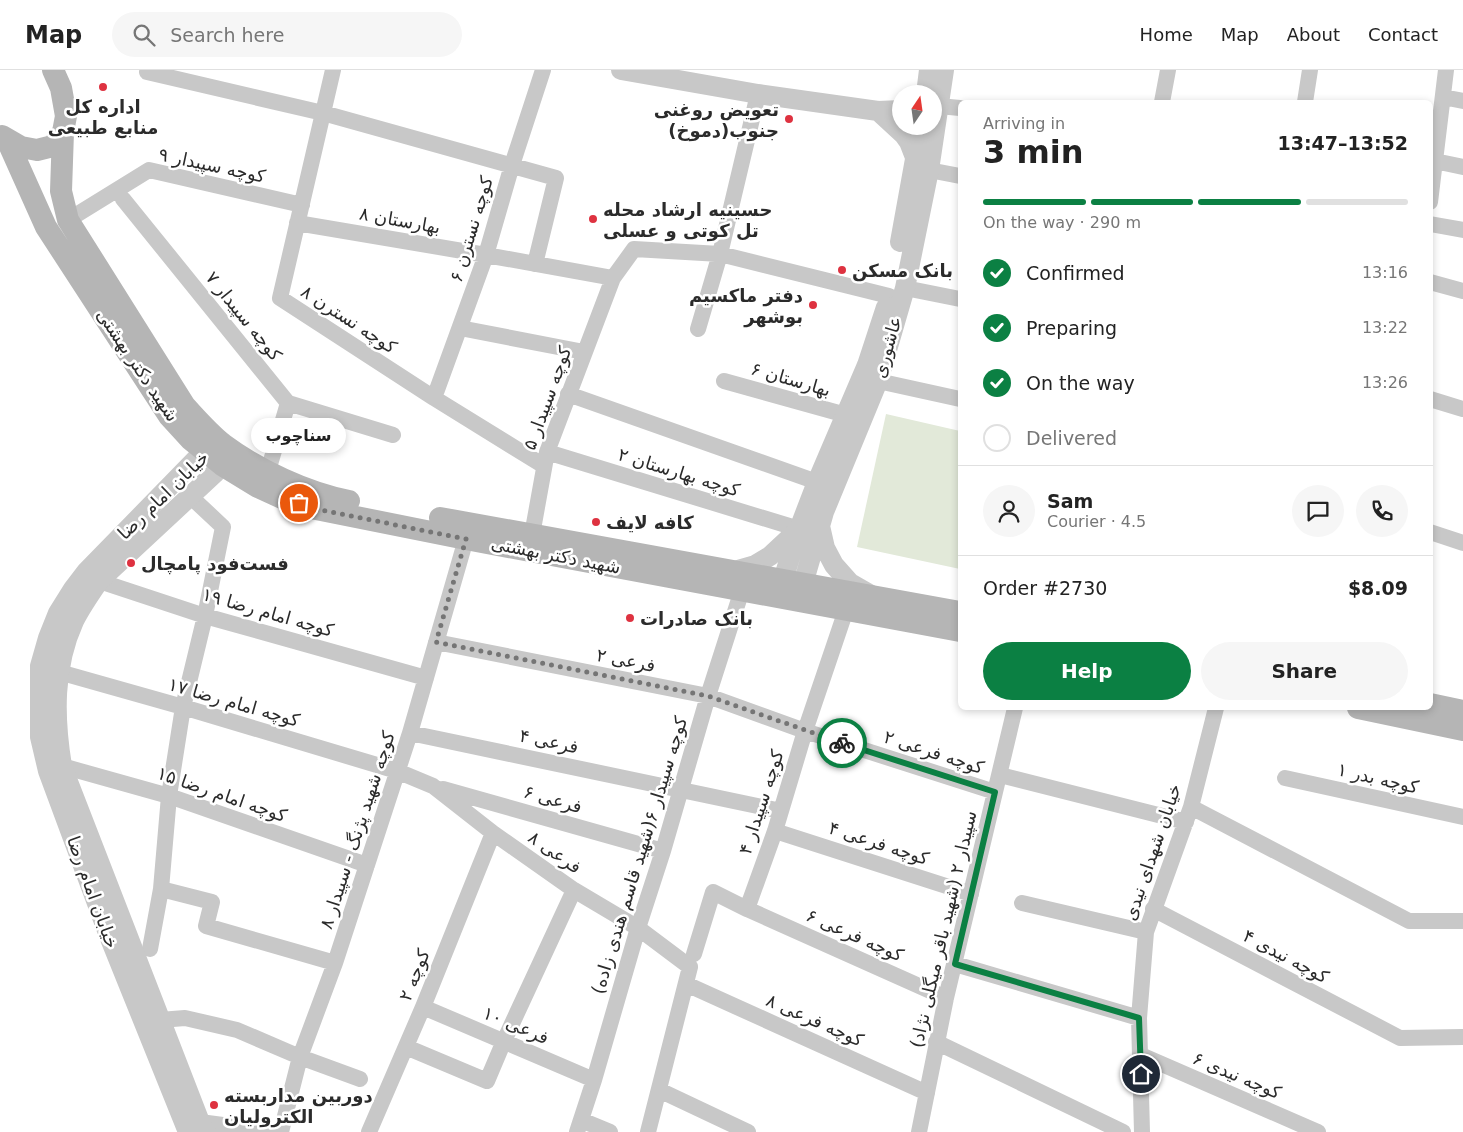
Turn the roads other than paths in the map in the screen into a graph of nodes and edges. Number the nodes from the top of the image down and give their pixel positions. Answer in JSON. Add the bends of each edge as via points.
{"nodes":[{"id":1,"x":53,"y":70,"type":"edge"},
{"id":2,"x":333,"y":70,"type":"edge"},
{"id":3,"x":543,"y":70,"type":"edge"},
{"id":4,"x":621,"y":70,"type":"edge"},
{"id":5,"x":929,"y":70,"type":"edge"},
{"id":6,"x":944,"y":70,"type":"edge"},
{"id":7,"x":1168,"y":70,"type":"edge"},
{"id":8,"x":1310,"y":70,"type":"edge"},
{"id":9,"x":1446,"y":70,"type":"edge"},
{"id":10,"x":147,"y":72,"type":"dead end"},
{"id":11,"x":931,"y":85,"type":"edge"},
{"id":12,"x":939,"y":85,"type":"edge"},
{"id":13,"x":758,"y":94,"type":"junction"},
{"id":14,"x":1443,"y":97,"type":"junction"},
{"id":15,"x":1162,"y":100,"type":"edge"},
{"id":16,"x":1305,"y":100,"type":"edge"},
{"id":17,"x":1463,"y":101,"type":"edge"},
{"id":18,"x":942,"y":104,"type":"edge"},
{"id":19,"x":958,"y":108,"type":"edge"},
{"id":20,"x":892,"y":110,"type":"edge"},
{"id":21,"x":878,"y":111,"type":"junction"},
{"id":22,"x":323,"y":113,"type":"junction"},
{"id":23,"x":63,"y":132,"type":"junction"},
{"id":24,"x":921,"y":135,"type":"edge"},
{"id":25,"x":927,"y":135,"type":"edge"},
{"id":26,"x":4,"y":137,"type":"edge"},
{"id":27,"x":1433,"y":161,"type":"edge"},
{"id":28,"x":512,"y":165,"type":"junction"},
{"id":29,"x":922,"y":165,"type":"junction"},
{"id":30,"x":1463,"y":167,"type":"edge"},
{"id":31,"x":958,"y":175,"type":"edge"},
{"id":32,"x":123,"y":199,"type":"dead end"},
{"id":33,"x":302,"y":205,"type":"junction"},
{"id":34,"x":68,"y":220,"type":"junction"},
{"id":35,"x":297,"y":223,"type":"junction"},
{"id":36,"x":1433,"y":225,"type":"edge"},
{"id":37,"x":1463,"y":230,"type":"edge"},
{"id":38,"x":720,"y":254,"type":"junction"},
{"id":39,"x":486,"y":255,"type":"junction"},
{"id":40,"x":535,"y":264,"type":"junction"},
{"id":41,"x":613,"y":278,"type":"junction"},
{"id":42,"x":1433,"y":283,"type":"edge"},
{"id":43,"x":1463,"y":291,"type":"edge"},
{"id":44,"x":897,"y":292,"type":"junction"},
{"id":45,"x":958,"y":299,"type":"edge"},
{"id":46,"x":460,"y":328,"type":"junction"},
{"id":47,"x":698,"y":329,"type":"dead end"},
{"id":48,"x":584,"y":352,"type":"junction"},
{"id":49,"x":724,"y":381,"type":"dead end"},
{"id":50,"x":878,"y":381,"type":"junction"},
{"id":51,"x":568,"y":394,"type":"junction"},
{"id":52,"x":434,"y":398,"type":"junction"},
{"id":53,"x":958,"y":399,"type":"edge"},
{"id":54,"x":1433,"y":400,"type":"edge"},
{"id":55,"x":288,"y":403,"type":"junction"},
{"id":56,"x":1463,"y":409,"type":"edge"},
{"id":57,"x":846,"y":415,"type":"junction"},
{"id":58,"x":393,"y":435,"type":"dead end"},
{"id":59,"x":216,"y":454,"type":"junction"},
{"id":60,"x":545,"y":459,"type":"junction"},
{"id":61,"x":268,"y":471,"type":"junction"},
{"id":62,"x":817,"y":482,"type":"junction"},
{"id":63,"x":190,"y":496,"type":"junction"},
{"id":64,"x":817,"y":515,"type":"junction"},
{"id":65,"x":799,"y":529,"type":"junction"},
{"id":66,"x":1433,"y":533,"type":"edge"},
{"id":67,"x":532,"y":535,"type":"junction"},
{"id":68,"x":117,"y":539,"type":"junction"},
{"id":69,"x":466,"y":539,"type":"junction"},
{"id":70,"x":1463,"y":543,"type":"edge"},
{"id":71,"x":132,"y":553,"type":"junction"},
{"id":72,"x":99,"y":581,"type":"junction"},
{"id":73,"x":738,"y":581,"type":"junction"},
{"id":74,"x":792,"y":588,"type":"junction"},
{"id":75,"x":873,"y":596,"type":"junction"},
{"id":76,"x":846,"y":610,"type":"junction"},
{"id":77,"x":958,"y":612,"type":"edge"},
{"id":78,"x":205,"y":616,"type":"junction"},
{"id":79,"x":958,"y":631,"type":"edge"},
{"id":80,"x":436,"y":642,"type":"junction"},
{"id":81,"x":59,"y":672,"type":"junction"},
{"id":82,"x":426,"y":678,"type":"junction"},
{"id":83,"x":708,"y":696,"type":"junction"},
{"id":84,"x":1433,"y":705,"type":"edge"},
{"id":85,"x":183,"y":708,"type":"junction"},
{"id":86,"x":1015,"y":710,"type":"edge"},
{"id":87,"x":1215,"y":710,"type":"edge"},
{"id":88,"x":1368,"y":710,"type":"edge"},
{"id":89,"x":1463,"y":710,"type":"edge"},
{"id":90,"x":1463,"y":730,"type":"edge"},
{"id":91,"x":804,"y":731,"type":"junction"},
{"id":92,"x":410,"y":733,"type":"junction"},
{"id":93,"x":62,"y":766,"type":"junction"},
{"id":94,"x":397,"y":771,"type":"junction"},
{"id":95,"x":1000,"y":775,"type":"junction"},
{"id":96,"x":1285,"y":778,"type":"dead end"},
{"id":97,"x":433,"y":786,"type":"junction"},
{"id":98,"x":681,"y":789,"type":"junction"},
{"id":99,"x":995,"y":792,"type":"junction"},
{"id":100,"x":169,"y":796,"type":"junction"},
{"id":101,"x":781,"y":811,"type":"junction"},
{"id":102,"x":1189,"y":815,"type":"junction"},
{"id":103,"x":1463,"y":817,"type":"edge"},
{"id":104,"x":775,"y":831,"type":"junction"},
{"id":105,"x":493,"y":833,"type":"junction"},
{"id":106,"x":662,"y":851,"type":"junction"},
{"id":107,"x":367,"y":865,"type":"junction"},
{"id":108,"x":161,"y":889,"type":"junction"},
{"id":109,"x":574,"y":890,"type":"junction"},
{"id":110,"x":971,"y":894,"type":"junction"},
{"id":111,"x":1022,"y":903,"type":"dead end"},
{"id":112,"x":747,"y":909,"type":"junction"},
{"id":113,"x":1153,"y":910,"type":"junction"},
{"id":114,"x":1463,"y":922,"type":"edge"},
{"id":115,"x":638,"y":928,"type":"junction"},
{"id":116,"x":1146,"y":932,"type":"junction"},
{"id":117,"x":150,"y":949,"type":"dead end"},
{"id":118,"x":692,"y":960,"type":"junction"},
{"id":119,"x":335,"y":963,"type":"junction"},
{"id":120,"x":955,"y":964,"type":"junction"},
{"id":121,"x":686,"y":984,"type":"junction"},
{"id":122,"x":946,"y":998,"type":"junction"},
{"id":123,"x":423,"y":1007,"type":"junction"},
{"id":124,"x":1139,"y":1018,"type":"junction"},
{"id":125,"x":160,"y":1020,"type":"junction"},
{"id":126,"x":1463,"y":1037,"type":"edge"},
{"id":127,"x":504,"y":1041,"type":"junction"},
{"id":128,"x":936,"y":1042,"type":"junction"},
{"id":129,"x":406,"y":1047,"type":"junction"},
{"id":130,"x":1140,"y":1055,"type":"junction"},
{"id":131,"x":300,"y":1057,"type":"junction"},
{"id":132,"x":360,"y":1078,"type":"dead end"},
{"id":133,"x":594,"y":1080,"type":"junction"},
{"id":134,"x":659,"y":1090,"type":"junction"},
{"id":135,"x":927,"y":1093,"type":"junction"},
{"id":136,"x":579,"y":1126,"type":"edge"},
{"id":137,"x":198,"y":1129,"type":"edge"},
{"id":138,"x":276,"y":1132,"type":"edge"},
{"id":139,"x":281,"y":1132,"type":"edge"},
{"id":140,"x":369,"y":1132,"type":"edge"},
{"id":141,"x":610,"y":1132,"type":"edge"},
{"id":142,"x":648,"y":1132,"type":"edge"},
{"id":143,"x":748,"y":1132,"type":"edge"},
{"id":144,"x":919,"y":1132,"type":"edge"},
{"id":145,"x":1123,"y":1132,"type":"edge"},
{"id":146,"x":1142,"y":1132,"type":"edge"},
{"id":147,"x":1318,"y":1132,"type":"edge"}],
"edges":[{"from":1,"to":23,"type":"main road","name":"شهید دکتر بهشتی","via":[[64,101]]},
{"from":2,"to":22,"type":"street","name":"کوچه نسترن ۸"},
{"from":3,"to":28,"type":"street","name":"کوچه نسترن ۶"},
{"from":4,"to":13,"type":"street"},
{"from":5,"to":11,"type":"street","name":"عاشوری"},
{"from":6,"to":12,"type":"street","name":"عاشوری"},
{"from":7,"to":15,"type":"street"},
{"from":8,"to":16,"type":"street"},
{"from":9,"to":14,"type":"street"},
{"from":10,"to":22,"type":"street"},
{"from":13,"to":21,"type":"street"},
{"from":13,"to":38,"type":"street"},
{"from":14,"to":17,"type":"street"},
{"from":14,"to":27,"type":"street"},
{"from":18,"to":19,"type":"street"},
{"from":20,"to":21,"type":"street"},
{"from":21,"to":29,"type":"street","via":[[904,135]]},
{"from":22,"to":28,"type":"street"},
{"from":22,"to":33,"type":"street","name":"کوچه نسترن ۸"},
{"from":23,"to":26,"type":"main road","via":[[54,146],[37,150],[21,147]]},
{"from":23,"to":34,"type":"main road","name":"شهید دکتر بهشتی","via":[[61,191]]},
{"from":24,"to":29,"type":"street","name":"عاشوری"},
{"from":25,"to":29,"type":"street","name":"عاشوری"},
{"from":26,"to":59,"type":"main road","name":"شهید دکتر بهشتی","via":[[46,226],[169,416]]},
{"from":27,"to":30,"type":"street"},
{"from":28,"to":39,"type":"street","name":"کوچه نسترن ۶"},
{"from":28,"to":40,"type":"street","via":[[556,178]]},
{"from":29,"to":31,"type":"street"},
{"from":29,"to":44,"type":"street","name":"عاشوری"},
{"from":32,"to":55,"type":"street","name":"کوچه سپیدار ۷"},
{"from":33,"to":34,"type":"street","name":"کوچه سپیدار ۹","via":[[149,170]]},
{"from":33,"to":35,"type":"street","name":"کوچه نسترن ۸"},
{"from":34,"to":59,"type":"main road","name":"شهید دکتر بهشتی","via":[[185,406],[208,431]]},
{"from":35,"to":39,"type":"street","name":"بهارستان ۸"},
{"from":35,"to":52,"type":"street","name":"کوچه نسترن ۸","via":[[280,298]]},
{"from":36,"to":37,"type":"street"},
{"from":38,"to":41,"type":"street","name":"کوچه سپیدار ۵","via":[[634,249]]},
{"from":38,"to":44,"type":"street"},
{"from":38,"to":47,"type":"street"},
{"from":39,"to":40,"type":"street","name":"بهارستان ۸"},
{"from":39,"to":46,"type":"street","name":"کوچه نسترن ۶"},
{"from":40,"to":41,"type":"street","name":"بهارستان ۸"},
{"from":41,"to":48,"type":"street","name":"کوچه سپیدار ۵"},
{"from":42,"to":43,"type":"street"},
{"from":44,"to":45,"type":"street"},
{"from":44,"to":50,"type":"street","name":"عاشوری"},
{"from":44,"to":57,"type":"street","name":"عاشوری"},
{"from":46,"to":48,"type":"street"},
{"from":46,"to":52,"type":"street","name":"کوچه نسترن ۶"},
{"from":48,"to":51,"type":"street","name":"کوچه سپیدار ۵"},
{"from":49,"to":57,"type":"street","name":"بهارستان ۶"},
{"from":50,"to":53,"type":"street"},
{"from":50,"to":64,"type":"street","name":"عاشوری"},
{"from":51,"to":60,"type":"street","name":"کوچه سپیدار ۵"},
{"from":51,"to":62,"type":"street"},
{"from":52,"to":60,"type":"street","name":"کوچه نسترن ۸"},
{"from":54,"to":56,"type":"street"},
{"from":55,"to":58,"type":"street"},
{"from":55,"to":61,"type":"street"},
{"from":57,"to":62,"type":"street","name":"عاشوری"},
{"from":59,"to":61,"type":"main road","name":"شهید دکتر بهشتی"},
{"from":59,"to":63,"type":"street","name":"خیابان امام رضا"},
{"from":59,"to":68,"type":"street","name":"خیابان امام رضا"},
{"from":59,"to":69,"type":"main road","name":"شهید دکتر بهشتی","via":[[258,487],[282,498],[316,509]]},
{"from":60,"to":65,"type":"street","name":"کوچه بهارستان ۲"},
{"from":60,"to":67,"type":"street","name":"کوچه سپیدار ۵"},
{"from":61,"to":67,"type":"main road","name":"شهید دکتر بهشتی","via":[[298,487],[337,499]]},
{"from":62,"to":64,"type":"street","name":"عاشوری"},
{"from":63,"to":71,"type":"street","name":"خیابان امام رضا"},
{"from":63,"to":78,"type":"street","via":[[222,527]]},
{"from":64,"to":65,"type":"street","name":"عاشوری"},
{"from":64,"to":74,"type":"street"},
{"from":64,"to":75,"type":"street","via":[[825,548],[834,565],[850,582]]},
{"from":65,"to":73,"type":"street","name":"عاشوری"},
{"from":65,"to":74,"type":"street"},
{"from":66,"to":70,"type":"street"},
{"from":67,"to":73,"type":"main road","name":"شهید دکتر بهشتی"},
{"from":68,"to":71,"type":"street"},
{"from":68,"to":137,"type":"street","name":"خیابان امام رضا","via":[[73,589],[48,638],[40,666],[40,737],[48,770],[111,941]]},
{"from":69,"to":73,"type":"main road","name":"شهید دکتر بهشتی"},
{"from":69,"to":80,"type":"street","name":"کوچه شهید پژنگ - سپیدار ۸"},
{"from":71,"to":72,"type":"street","name":"خیابان امام رضا"},
{"from":72,"to":78,"type":"street","name":"کوچه امام رضا ۱۹"},
{"from":72,"to":81,"type":"street","name":"خیابان امام رضا","via":[[74,620]]},
{"from":73,"to":74,"type":"main road","name":"شهید دکتر بهشتی"},
{"from":73,"to":83,"type":"street","name":"کوچه سپیدار ۶(شهید قاسم هندی زاده)"},
{"from":74,"to":75,"type":"main road","name":"شهید دکتر بهشتی"},
{"from":74,"to":76,"type":"main road","name":"شهید دکتر بهشتی"},
{"from":75,"to":77,"type":"main road","name":"شهید دکتر بهشتی"},
{"from":76,"to":79,"type":"main road","name":"شهید دکتر بهشتی"},
{"from":76,"to":91,"type":"street","name":"کوچه سپیدار ۴"},
{"from":78,"to":82,"type":"street","name":"کوچه امام رضا ۱۹"},
{"from":78,"to":85,"type":"street"},
{"from":80,"to":82,"type":"street","name":"کوچه شهید پژنگ - سپیدار ۸"},
{"from":80,"to":83,"type":"street","name":"فرعی ۲"},
{"from":81,"to":85,"type":"street","name":"کوچه امام رضا ۱۷"},
{"from":81,"to":93,"type":"street","name":"خیابان امام رضا","via":[[56,717]]},
{"from":82,"to":92,"type":"street","name":"کوچه شهید پژنگ - سپیدار ۸"},
{"from":83,"to":91,"type":"street","name":"فرعی ۲"},
{"from":83,"to":98,"type":"street","name":"کوچه سپیدار ۶(شهید قاسم هندی زاده)"},
{"from":84,"to":89,"type":"main road"},
{"from":85,"to":94,"type":"street","name":"کوچه امام رضا ۱۷"},
{"from":85,"to":100,"type":"street"},
{"from":86,"to":95,"type":"street","name":"سپیدار ۲ (شهید باقر میگلی نژاد)"},
{"from":87,"to":102,"type":"street","name":"خیابان شهدای نیدی"},
{"from":88,"to":90,"type":"main road"},
{"from":91,"to":99,"type":"street","name":"کوچه فرعی ۲"},
{"from":91,"to":101,"type":"street","name":"کوچه سپیدار ۴"},
{"from":92,"to":94,"type":"street","name":"کوچه شهید پژنگ - سپیدار ۸"},
{"from":92,"to":98,"type":"street","name":"فرعی ۴"},
{"from":93,"to":100,"type":"street","name":"کوچه امام رضا ۱۵"},
{"from":93,"to":125,"type":"street","name":"خیابان امام رضا"},
{"from":94,"to":97,"type":"street","name":"فرعی ۸"},
{"from":94,"to":107,"type":"street","name":"کوچه شهید پژنگ - سپیدار ۸"},
{"from":95,"to":99,"type":"street","name":"سپیدار ۲ (شهید باقر میگلی نژاد)"},
{"from":95,"to":102,"type":"street","via":[[1100,800]]},
{"from":96,"to":103,"type":"street","name":"کوچه بدر ۱"},
{"from":97,"to":105,"type":"street","name":"فرعی ۸"},
{"from":97,"to":106,"type":"street","name":"فرعی ۶"},
{"from":98,"to":101,"type":"street"},
{"from":98,"to":106,"type":"street","name":"کوچه سپیدار ۶(شهید قاسم هندی زاده)"},
{"from":99,"to":110,"type":"street","name":"سپیدار ۲ (شهید باقر میگلی نژاد)"},
{"from":100,"to":107,"type":"street","name":"کوچه امام رضا ۱۵"},
{"from":100,"to":108,"type":"street"},
{"from":101,"to":104,"type":"street","name":"کوچه سپیدار ۴"},
{"from":102,"to":113,"type":"street","name":"خیابان شهدای نیدی"},
{"from":102,"to":114,"type":"street","via":[[1409,921]]},
{"from":104,"to":110,"type":"street","name":"کوچه فرعی ۴"},
{"from":104,"to":112,"type":"street","name":"کوچه سپیدار ۴"},
{"from":105,"to":109,"type":"street","name":"فرعی ۸"},
{"from":105,"to":123,"type":"street","name":"کوچه ۲"},
{"from":106,"to":115,"type":"street","name":"کوچه سپیدار ۶(شهید قاسم هندی زاده)"},
{"from":107,"to":119,"type":"street","name":"کوچه شهید پژنگ - سپیدار ۸"},
{"from":108,"to":117,"type":"street"},
{"from":108,"to":119,"type":"street","via":[[212,902],[206,926]]},
{"from":109,"to":115,"type":"street","name":"فرعی ۸"},
{"from":109,"to":127,"type":"street"},
{"from":110,"to":120,"type":"street","name":"سپیدار ۲ (شهید باقر میگلی نژاد)"},
{"from":111,"to":116,"type":"street"},
{"from":112,"to":118,"type":"street","via":[[713,892]]},
{"from":112,"to":122,"type":"street","name":"کوچه فرعی ۶"},
{"from":113,"to":116,"type":"street","name":"خیابان شهدای نیدی"},
{"from":113,"to":126,"type":"street","name":"کوچه نیدی ۴","via":[[1400,1038]]},
{"from":115,"to":118,"type":"street","name":"فرعی ۸"},
{"from":115,"to":133,"type":"street","name":"کوچه سپیدار ۶(شهید قاسم هندی زاده)"},
{"from":116,"to":124,"type":"street","name":"خیابان شهدای نیدی"},
{"from":118,"to":121,"type":"street"},
{"from":119,"to":131,"type":"street","name":"کوچه شهید پژنگ - سپیدار ۸"},
{"from":120,"to":122,"type":"street","name":"سپیدار ۲ (شهید باقر میگلی نژاد)"},
{"from":120,"to":124,"type":"street"},
{"from":121,"to":134,"type":"street"},
{"from":121,"to":135,"type":"street","name":"کوچه فرعی ۸"},
{"from":122,"to":128,"type":"street","name":"سپیدار ۲ (شهید باقر میگلی نژاد)"},
{"from":123,"to":127,"type":"street","name":"فرعی ۱۰"},
{"from":123,"to":129,"type":"street","name":"کوچه ۲"},
{"from":124,"to":130,"type":"street","name":"خیابان شهدای نیدی"},
{"from":125,"to":131,"type":"street","via":[[185,1018],[237,1030]]},
{"from":125,"to":137,"type":"street","name":"خیابان امام رضا"},
{"from":127,"to":129,"type":"street","via":[[487,1081]]},
{"from":127,"to":133,"type":"street","name":"فرعی ۱۰"},
{"from":128,"to":135,"type":"street","name":"سپیدار ۲ (شهید باقر میگلی نژاد)"},
{"from":128,"to":145,"type":"street"},
{"from":129,"to":140,"type":"street","name":"کوچه ۲"},
{"from":130,"to":146,"type":"street","name":"خیابان شهدای نیدی"},
{"from":130,"to":147,"type":"street","name":"کوچه نیدی ۶"},
{"from":131,"to":132,"type":"street"},
{"from":131,"to":139,"type":"street","name":"کوچه شهید پژنگ - سپیدار ۸"},
{"from":133,"to":136,"type":"street","name":"کوچه سپیدار ۶(شهید قاسم هندی زاده)"},
{"from":134,"to":142,"type":"street"},
{"from":134,"to":143,"type":"street"},
{"from":135,"to":144,"type":"street","name":"سپیدار ۲ (شهید باقر میگلی نژاد)"},
{"from":136,"to":141,"type":"street"},
{"from":137,"to":138,"type":"street"}]}
